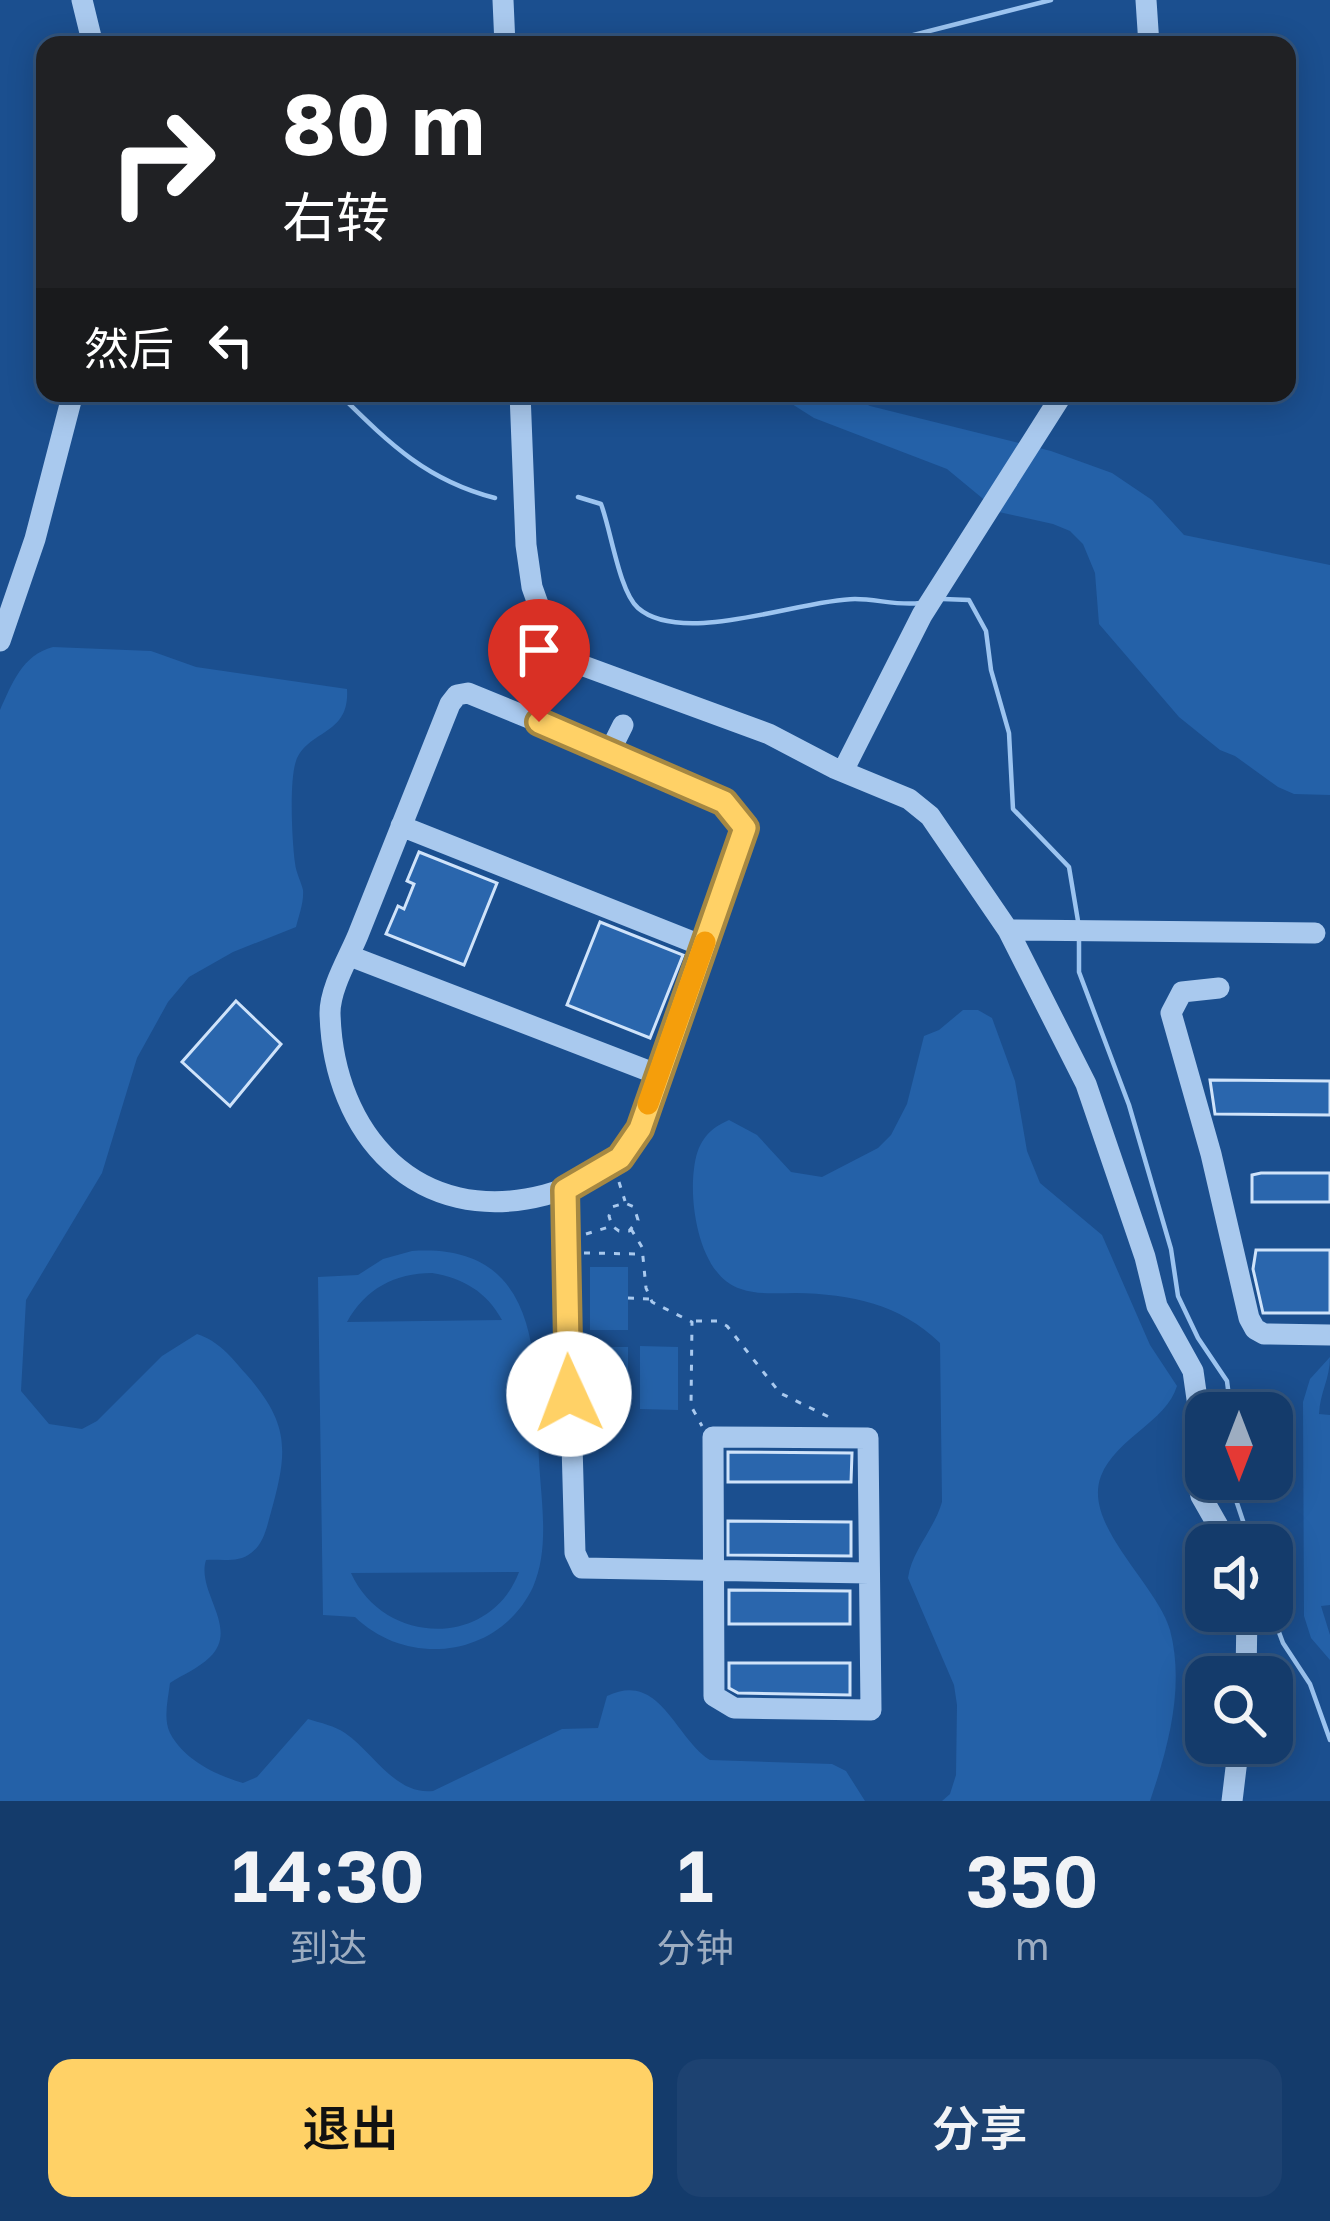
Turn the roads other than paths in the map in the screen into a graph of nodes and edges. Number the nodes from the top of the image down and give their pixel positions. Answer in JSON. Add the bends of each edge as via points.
{"nodes":[{"id":1,"x":82,"y":0,"type":"edge"},
{"id":2,"x":502,"y":0,"type":"edge"},
{"id":3,"x":1146,"y":0,"type":"edge"},
{"id":4,"x":91,"y":36,"type":"edge"},
{"id":5,"x":504,"y":36,"type":"edge"},
{"id":6,"x":1148,"y":36,"type":"edge"},
{"id":7,"x":71,"y":402,"type":"edge"},
{"id":8,"x":520,"y":402,"type":"edge"},
{"id":9,"x":1057,"y":402,"type":"edge"},
{"id":10,"x":0,"y":641,"type":"edge"},
{"id":11,"x":623,"y":725,"type":"dead end"},
{"id":12,"x":610,"y":751,"type":"junction"},
{"id":13,"x":843,"y":771,"type":"junction"},
{"id":14,"x":401,"y":826,"type":"junction"},
{"id":15,"x":1008,"y":930,"type":"junction"},
{"id":16,"x":1315,"y":933,"type":"dead end"},
{"id":17,"x":704,"y":946,"type":"junction"},
{"id":18,"x":350,"y":956,"type":"junction"},
{"id":19,"x":1219,"y":988,"type":"dead end"},
{"id":20,"x":658,"y":1075,"type":"junction"},
{"id":21,"x":565,"y":1190,"type":"junction"},
{"id":22,"x":1330,"y":1335,"type":"edge"},
{"id":23,"x":1217,"y":1524,"type":"edge"},
{"id":24,"x":715,"y":1571,"type":"junction"},
{"id":25,"x":869,"y":1573,"type":"junction"},
{"id":26,"x":1236,"y":1764,"type":"edge"},
{"id":27,"x":1232,"y":1801,"type":"edge"}],
"edges":[{"from":1,"to":4,"type":"street"},
{"from":2,"to":5,"type":"street"},
{"from":3,"to":6,"type":"street"},
{"from":7,"to":10,"type":"street"},
{"from":8,"to":13,"type":"street","via":[[526,545],[548,632],[581,665],[769,734]]},
{"from":9,"to":13,"type":"street","via":[[922,615]]},
{"from":11,"to":12,"type":"street"},
{"from":12,"to":14,"type":"street","via":[[457,695]]},
{"from":12,"to":17,"type":"street","via":[[724,802],[745,828]]},
{"from":13,"to":15,"type":"street","via":[[930,816]]},
{"from":14,"to":17,"type":"street"},
{"from":14,"to":18,"type":"street"},
{"from":15,"to":16,"type":"street"},
{"from":15,"to":23,"type":"street","via":[[1078,1068],[1157,1306],[1193,1372],[1197,1479]]},
{"from":17,"to":20,"type":"street"},
{"from":18,"to":20,"type":"street"},
{"from":18,"to":21,"type":"street","via":[[331,1002],[338,1069],[358,1122],[380,1152],[430,1191],[478,1202]]},
{"from":19,"to":22,"type":"street","via":[[1182,992],[1171,1013],[1249,1318],[1264,1334]]},
{"from":20,"to":21,"type":"street","via":[[640,1129],[620,1158]]},
{"from":21,"to":24,"type":"street","via":[[575,1553],[582,1568],[596,1571]]},
{"from":24,"to":25,"type":"street"},
{"from":24,"to":25,"type":"street","via":[[719,1702],[871,1710]]},
{"from":24,"to":25,"type":"street","via":[[713,1437],[868,1438]]},
{"from":26,"to":27,"type":"street"}]}
